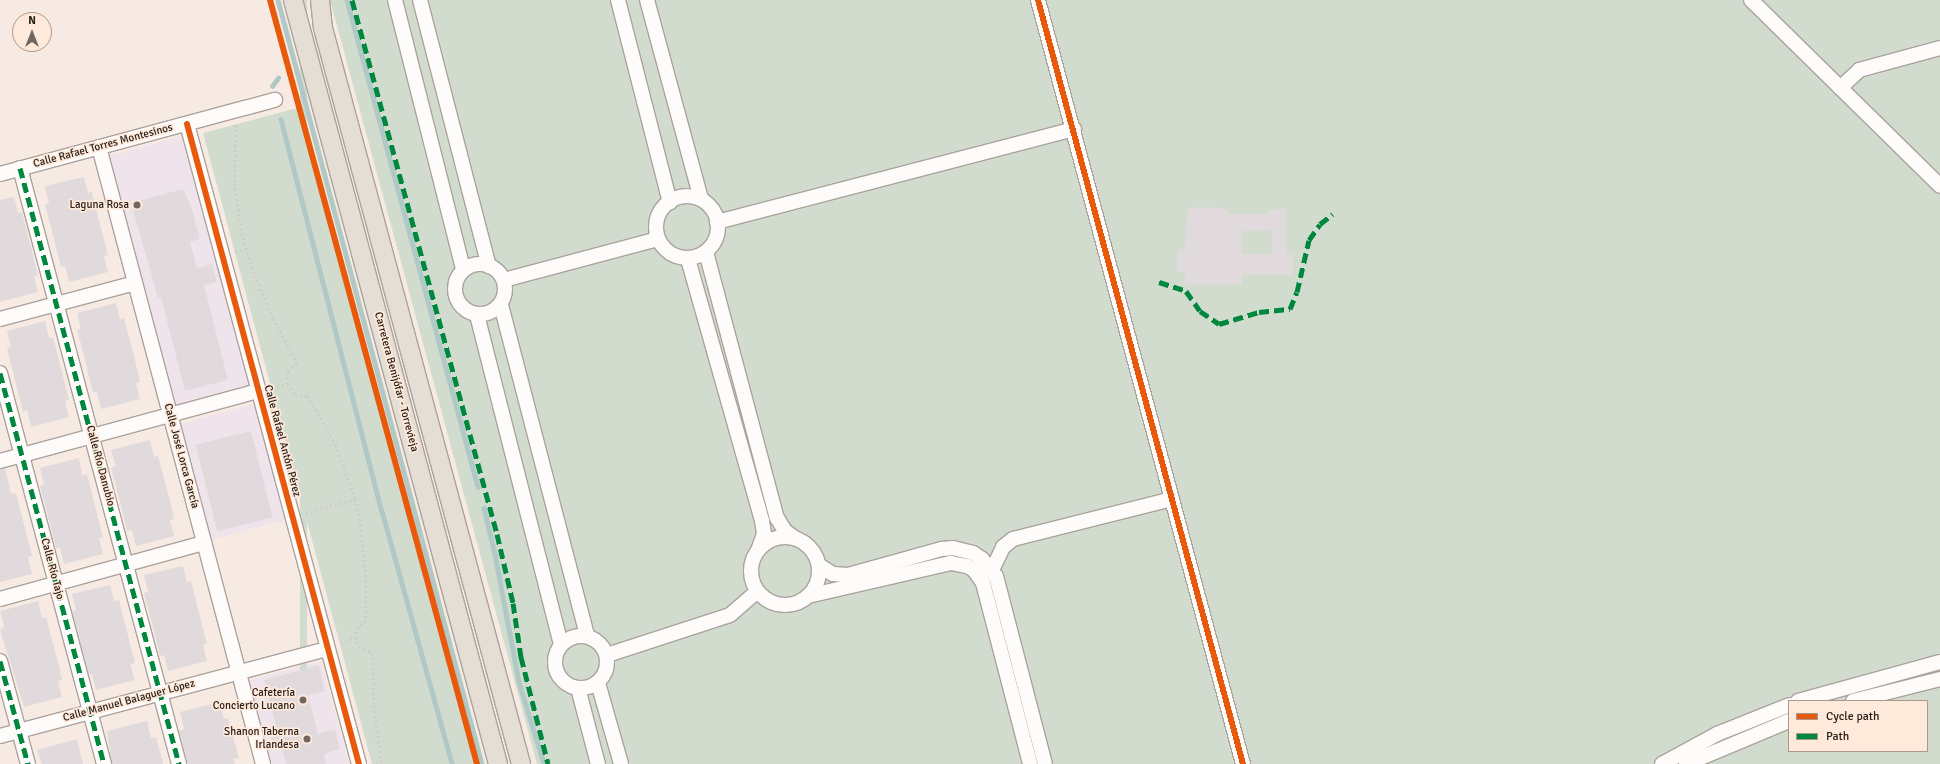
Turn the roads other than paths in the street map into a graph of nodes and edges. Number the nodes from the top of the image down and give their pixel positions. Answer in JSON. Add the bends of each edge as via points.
{"nodes":[{"id":1,"x":293,"y":0,"type":"edge"},
{"id":2,"x":320,"y":0,"type":"edge"},
{"id":3,"x":395,"y":0,"type":"edge"},
{"id":4,"x":420,"y":0,"type":"edge"},
{"id":5,"x":618,"y":0,"type":"edge"},
{"id":6,"x":647,"y":0,"type":"edge"},
{"id":7,"x":1038,"y":0,"type":"edge"},
{"id":8,"x":1751,"y":0,"type":"edge"},
{"id":9,"x":1940,"y":48,"type":"edge"},
{"id":10,"x":1840,"y":88,"type":"junction"},
{"id":11,"x":275,"y":100,"type":"dead end"},
{"id":12,"x":187,"y":124,"type":"junction"},
{"id":13,"x":1074,"y":129,"type":"junction"},
{"id":14,"x":99,"y":147,"type":"junction"},
{"id":15,"x":20,"y":168,"type":"junction"},
{"id":16,"x":0,"y":174,"type":"edge"},
{"id":17,"x":1940,"y":186,"type":"edge"},
{"id":18,"x":701,"y":199,"type":"junction"},
{"id":19,"x":670,"y":202,"type":"junction"},
{"id":20,"x":717,"y":222,"type":"junction"},
{"id":21,"x":658,"y":240,"type":"junction"},
{"id":22,"x":706,"y":252,"type":"junction"},
{"id":23,"x":688,"y":259,"type":"junction"},
{"id":24,"x":489,"y":266,"type":"junction"},
{"id":25,"x":463,"y":269,"type":"junction"},
{"id":26,"x":504,"y":280,"type":"junction"},
{"id":27,"x":135,"y":283,"type":"junction"},
{"id":28,"x":56,"y":304,"type":"junction"},
{"id":29,"x":501,"y":305,"type":"junction"},
{"id":30,"x":477,"y":315,"type":"junction"},
{"id":31,"x":0,"y":319,"type":"edge"},
{"id":32,"x":0,"y":373,"type":"edge"},
{"id":33,"x":258,"y":392,"type":"junction"},
{"id":34,"x":170,"y":415,"type":"junction"},
{"id":35,"x":92,"y":437,"type":"junction"},
{"id":36,"x":22,"y":455,"type":"junction"},
{"id":37,"x":0,"y":461,"type":"edge"},
{"id":38,"x":1172,"y":499,"type":"junction"},
{"id":39,"x":795,"y":538,"type":"junction"},
{"id":40,"x":204,"y":543,"type":"junction"},
{"id":41,"x":759,"y":548,"type":"junction"},
{"id":42,"x":126,"y":565,"type":"junction"},
{"id":43,"x":820,"y":566,"type":"junction"},
{"id":44,"x":992,"y":570,"type":"junction"},
{"id":45,"x":56,"y":584,"type":"junction"},
{"id":46,"x":756,"y":592,"type":"junction"},
{"id":47,"x":808,"y":596,"type":"junction"},
{"id":48,"x":0,"y":599,"type":"edge"},
{"id":49,"x":587,"y":636,"type":"junction"},
{"id":50,"x":561,"y":644,"type":"junction"},
{"id":51,"x":328,"y":649,"type":"junction"},
{"id":52,"x":607,"y":655,"type":"junction"},
{"id":53,"x":0,"y":661,"type":"edge"},
{"id":54,"x":1940,"y":662,"type":"edge"},
{"id":55,"x":239,"y":673,"type":"junction"},
{"id":56,"x":1940,"y":679,"type":"edge"},
{"id":57,"x":598,"y":683,"type":"junction"},
{"id":58,"x":578,"y":688,"type":"junction"},
{"id":59,"x":160,"y":693,"type":"junction"},
{"id":60,"x":1802,"y":700,"type":"edge"},
{"id":61,"x":1857,"y":700,"type":"edge"},
{"id":62,"x":1788,"y":705,"type":"edge"},
{"id":63,"x":90,"y":712,"type":"junction"},
{"id":64,"x":1788,"y":721,"type":"edge"},
{"id":65,"x":19,"y":730,"type":"junction"},
{"id":66,"x":0,"y":736,"type":"edge"},
{"id":67,"x":28,"y":764,"type":"edge"},
{"id":68,"x":104,"y":764,"type":"edge"},
{"id":69,"x":179,"y":764,"type":"edge"},
{"id":70,"x":263,"y":764,"type":"edge"},
{"id":71,"x":359,"y":764,"type":"edge"},
{"id":72,"x":498,"y":764,"type":"edge"},
{"id":73,"x":521,"y":764,"type":"edge"},
{"id":74,"x":598,"y":764,"type":"edge"},
{"id":75,"x":621,"y":764,"type":"edge"},
{"id":76,"x":1030,"y":764,"type":"edge"},
{"id":77,"x":1045,"y":764,"type":"edge"},
{"id":78,"x":1243,"y":764,"type":"edge"},
{"id":79,"x":1662,"y":764,"type":"edge"},
{"id":80,"x":1686,"y":764,"type":"edge"}],
"edges":[{"from":1,"to":72,"type":"main road","name":"Carretera Benijófar - Torrevieja"},
{"from":2,"to":73,"type":"main road","name":"Carretera Benijófar - Torrevieja","via":[[323,28]]},
{"from":3,"to":25,"type":"street"},
{"from":4,"to":24,"type":"street"},
{"from":5,"to":19,"type":"street"},
{"from":6,"to":18,"type":"street"},
{"from":7,"to":13,"type":"street"},
{"from":8,"to":10,"type":"street"},
{"from":9,"to":10,"type":"street","via":[[1859,70]]},
{"from":10,"to":17,"type":"street"},
{"from":11,"to":12,"type":"street","name":"Calle Rafael Torres Montesinos"},
{"from":12,"to":14,"type":"street","name":"Calle Rafael Torres Montesinos"},
{"from":12,"to":33,"type":"street","name":"Calle Rafael Antón Pérez"},
{"from":13,"to":20,"type":"street"},
{"from":13,"to":38,"type":"street"},
{"from":14,"to":15,"type":"street","name":"Calle Rafael Torres Montesinos"},
{"from":14,"to":27,"type":"street","name":"Calle José Lorca García"},
{"from":15,"to":16,"type":"street","name":"Calle Rafael Torres Montesinos"},
{"from":15,"to":28,"type":"street","name":"Calle Río Danubio"},
{"from":18,"to":19,"type":"street","via":[[689,196]]},
{"from":18,"to":20,"type":"street","via":[[711,207]]},
{"from":19,"to":21,"type":"street","via":[[658,215]]},
{"from":20,"to":22,"type":"street","via":[[714,242]]},
{"from":21,"to":23,"type":"street","via":[[665,250]]},
{"from":21,"to":26,"type":"street"},
{"from":22,"to":23,"type":"street"},
{"from":22,"to":39,"type":"street","via":[[777,518],[785,530]]},
{"from":23,"to":41,"type":"street","via":[[762,521],[764,534]]},
{"from":24,"to":25,"type":"street","via":[[484,264]]},
{"from":24,"to":26,"type":"street","via":[[496,269]]},
{"from":25,"to":30,"type":"street","via":[[455,286],[457,299],[465,310]]},
{"from":26,"to":29,"type":"street","via":[[506,293]]},
{"from":27,"to":28,"type":"street"},
{"from":27,"to":34,"type":"street","name":"Calle José Lorca García"},
{"from":28,"to":31,"type":"street"},
{"from":28,"to":35,"type":"street","name":"Calle Río Danubio"},
{"from":29,"to":30,"type":"street","via":[[490,313]]},
{"from":29,"to":49,"type":"street"},
{"from":30,"to":50,"type":"street"},
{"from":32,"to":36,"type":"street","name":"Calle Río Tajo"},
{"from":33,"to":34,"type":"street"},
{"from":33,"to":51,"type":"street","name":"Calle Rafael Antón Pérez"},
{"from":34,"to":35,"type":"street"},
{"from":34,"to":40,"type":"street","name":"Calle José Lorca García"},
{"from":35,"to":36,"type":"street"},
{"from":35,"to":42,"type":"street","name":"Calle Río Danubio"},
{"from":36,"to":37,"type":"street"},
{"from":36,"to":45,"type":"street","name":"Calle Río Tajo"},
{"from":38,"to":44,"type":"street","via":[[1013,539],[1002,547]]},
{"from":38,"to":78,"type":"street"},
{"from":39,"to":41,"type":"street","via":[[785,536],[768,540]]},
{"from":39,"to":43,"type":"street","via":[[814,551]]},
{"from":40,"to":42,"type":"street"},
{"from":40,"to":55,"type":"street","name":"Calle José Lorca García"},
{"from":41,"to":46,"type":"street","via":[[750,566]]},
{"from":42,"to":45,"type":"street"},
{"from":42,"to":59,"type":"street","name":"Calle Río Danubio"},
{"from":43,"to":44,"type":"street","via":[[833,574],[848,575],[953,548],[973,553]]},
{"from":43,"to":47,"type":"street","via":[[818,583]]},
{"from":44,"to":77,"type":"street"},
{"from":45,"to":48,"type":"street"},
{"from":45,"to":63,"type":"street","name":"Calle Río Tajo"},
{"from":46,"to":47,"type":"street","via":[[776,604],[793,604]]},
{"from":46,"to":52,"type":"street","via":[[730,615]]},
{"from":47,"to":76,"type":"street","via":[[951,563],[974,570],[983,583]]},
{"from":49,"to":50,"type":"street","via":[[573,636]]},
{"from":49,"to":52,"type":"street","via":[[600,642]]},
{"from":50,"to":58,"type":"street","via":[[554,657],[556,671],[564,683]]},
{"from":51,"to":55,"type":"street","name":"Calle Manuel Balaguer López"},
{"from":51,"to":71,"type":"street","name":"Calle Rafael Antón Pérez"},
{"from":52,"to":57,"type":"street","via":[[607,670]]},
{"from":53,"to":65,"type":"street"},
{"from":54,"to":60,"type":"street"},
{"from":55,"to":59,"type":"street","name":"Calle Manuel Balaguer López"},
{"from":55,"to":70,"type":"street","name":"Calle José Lorca García"},
{"from":56,"to":61,"type":"street"},
{"from":57,"to":58,"type":"street","via":[[588,688]]},
{"from":57,"to":75,"type":"street"},
{"from":58,"to":74,"type":"street"},
{"from":59,"to":63,"type":"street","name":"Calle Manuel Balaguer López"},
{"from":59,"to":69,"type":"street","name":"Calle Río Danubio"},
{"from":62,"to":79,"type":"street","via":[[1717,734]]},
{"from":63,"to":65,"type":"street","name":"Calle Manuel Balaguer López"},
{"from":63,"to":68,"type":"street","name":"Calle Río Tajo"},
{"from":64,"to":80,"type":"street"},
{"from":65,"to":66,"type":"street","name":"Calle Manuel Balaguer López"},
{"from":65,"to":67,"type":"street"}]}
